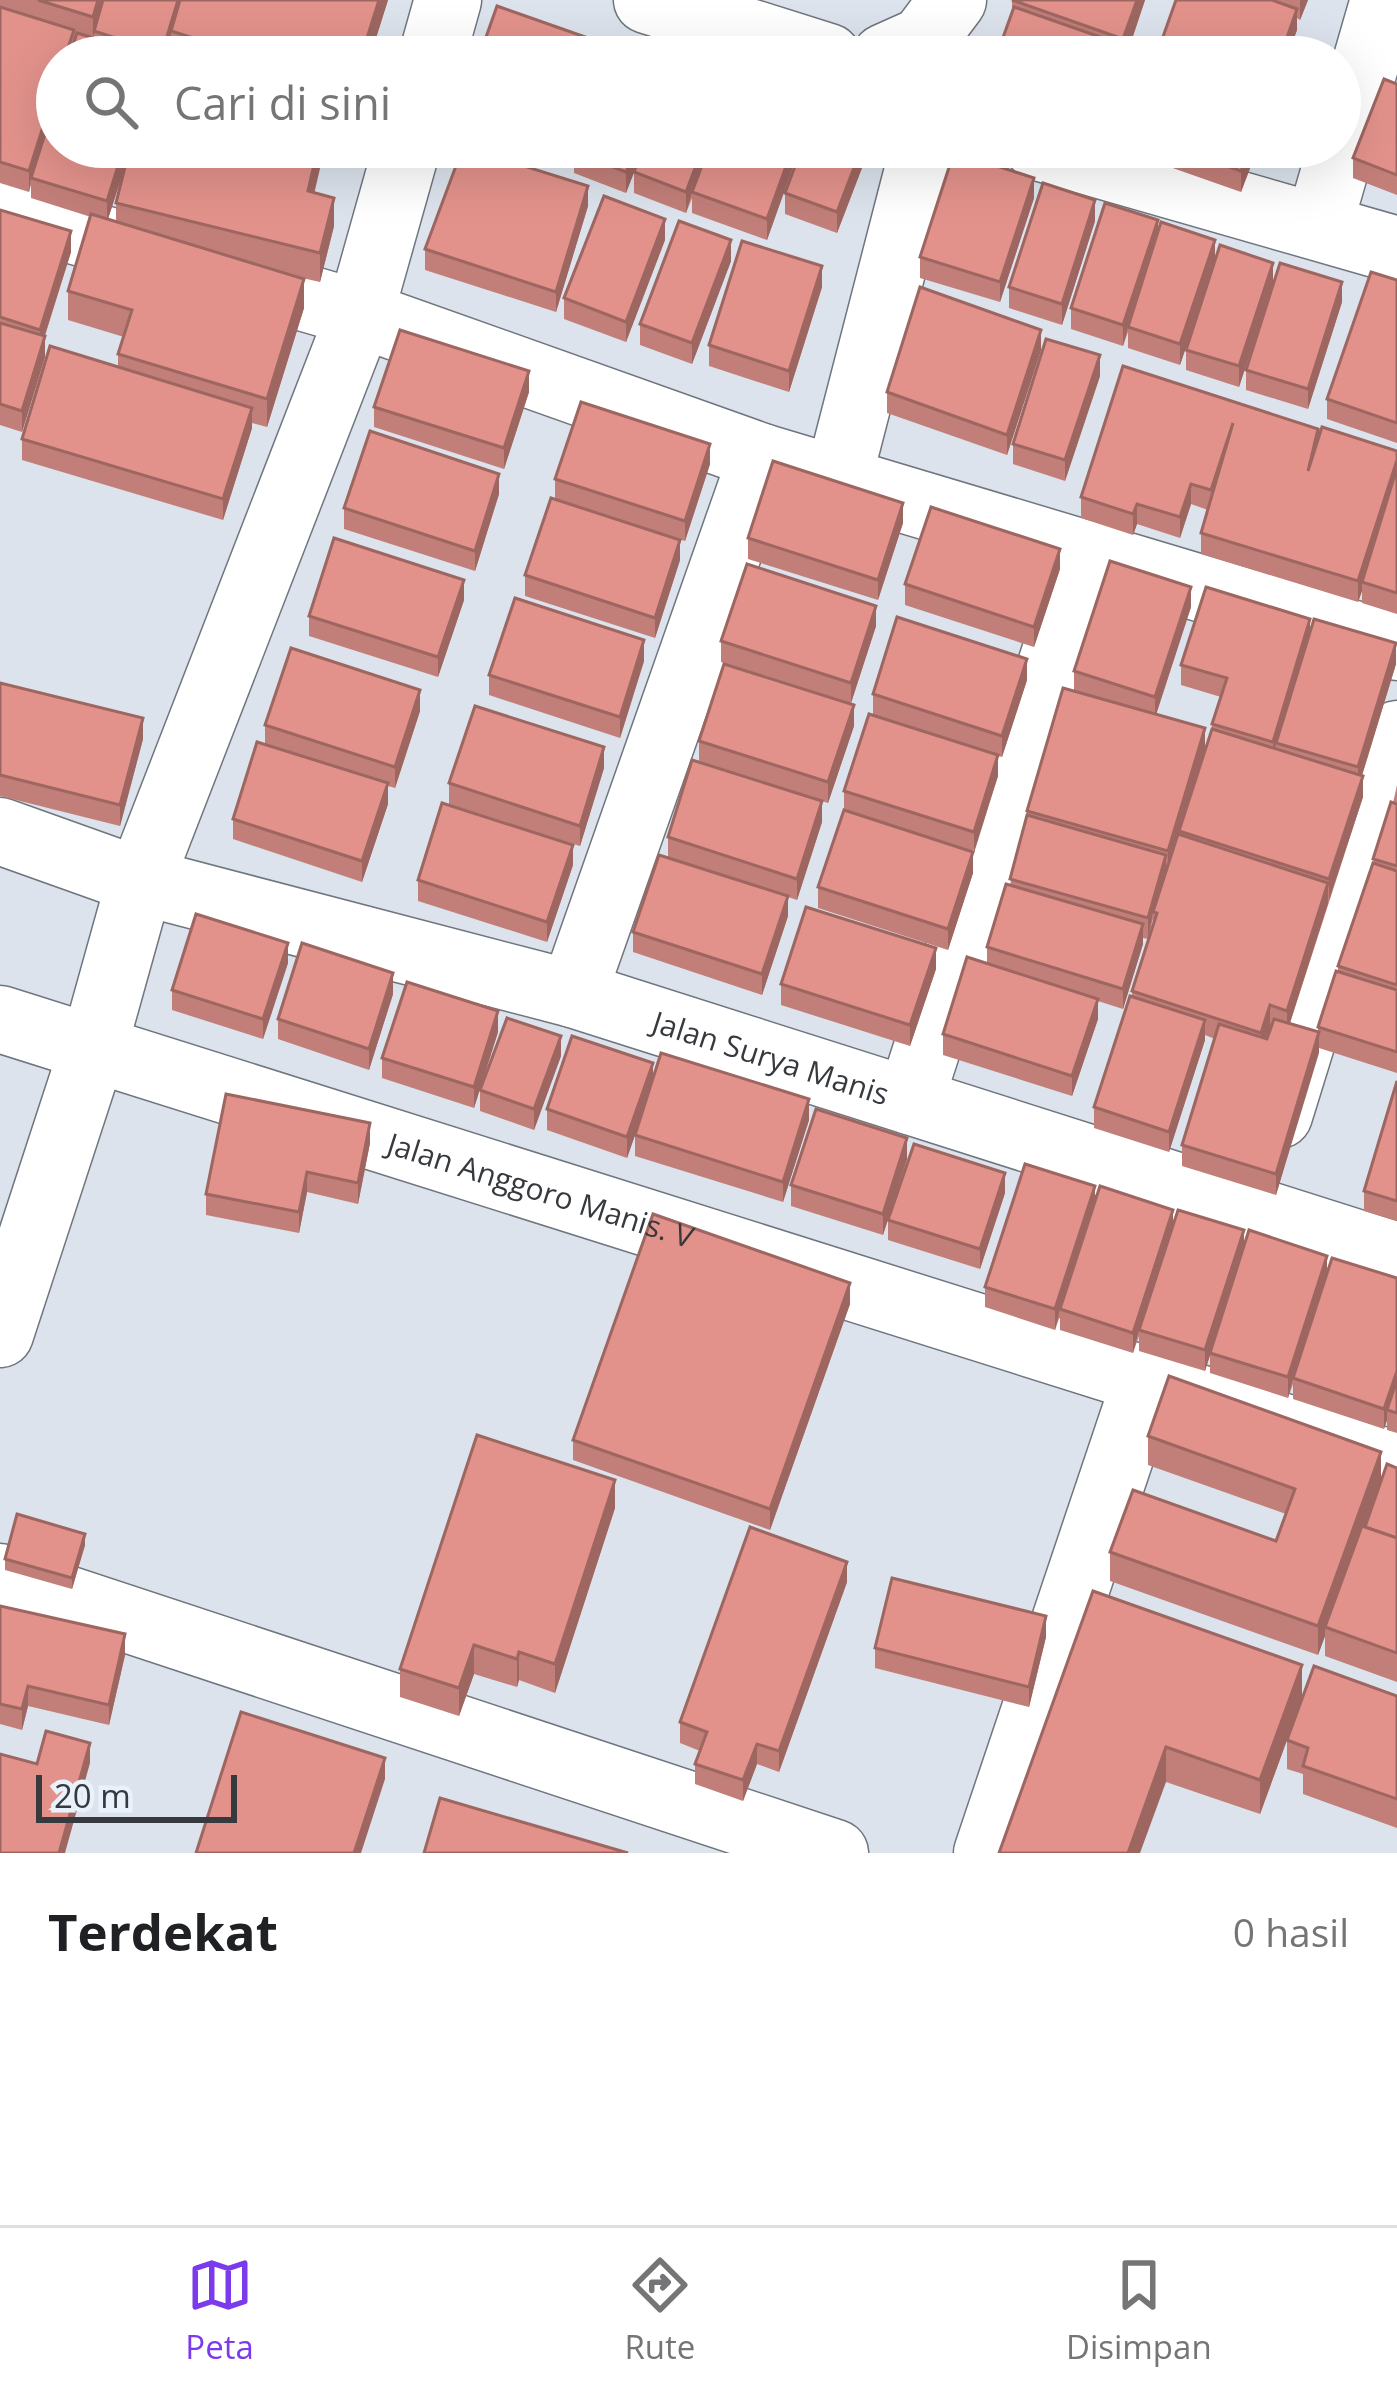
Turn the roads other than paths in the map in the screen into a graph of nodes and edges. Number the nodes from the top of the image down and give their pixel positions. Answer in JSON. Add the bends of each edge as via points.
{"nodes":[{"id":1,"x":448,"y":0,"type":"edge"},
{"id":2,"x":647,"y":0,"type":"edge"},
{"id":3,"x":952,"y":0,"type":"edge"},
{"id":4,"x":1384,"y":0,"type":"edge"},
{"id":5,"x":438,"y":36,"type":"edge"},
{"id":6,"x":761,"y":36,"type":"edge"},
{"id":7,"x":926,"y":36,"type":"edge"},
{"id":8,"x":1361,"y":80,"type":"edge"},
{"id":9,"x":401,"y":168,"type":"edge"},
{"id":10,"x":919,"y":168,"type":"edge"},
{"id":11,"x":1114,"y":168,"type":"edge"},
{"id":12,"x":1335,"y":168,"type":"edge"},
{"id":13,"x":0,"y":209,"type":"edge"},
{"id":14,"x":1319,"y":225,"type":"junction"},
{"id":15,"x":1397,"y":250,"type":"edge"},
{"id":16,"x":360,"y":314,"type":"junction"},
{"id":17,"x":762,"y":458,"type":"junction"},
{"id":18,"x":838,"y":480,"type":"junction"},
{"id":19,"x":1087,"y":554,"type":"junction"},
{"id":20,"x":1397,"y":646,"type":"edge"},
{"id":21,"x":1397,"y":734,"type":"edge"},
{"id":22,"x":0,"y":831,"type":"edge"},
{"id":23,"x":140,"y":881,"type":"junction"},
{"id":24,"x":573,"y":994,"type":"junction"},
{"id":25,"x":0,"y":1019,"type":"edge"},
{"id":26,"x":94,"y":1046,"type":"junction"},
{"id":27,"x":910,"y":1101,"type":"junction"},
{"id":28,"x":1249,"y":1209,"type":"junction"},
{"id":29,"x":1397,"y":1256,"type":"edge"},
{"id":30,"x":0,"y":1334,"type":"edge"},
{"id":31,"x":1146,"y":1380,"type":"junction"},
{"id":32,"x":1397,"y":1466,"type":"edge"},
{"id":33,"x":0,"y":1577,"type":"edge"},
{"id":34,"x":835,"y":1853,"type":"edge"},
{"id":35,"x":987,"y":1853,"type":"edge"}],
"edges":[{"from":1,"to":5,"type":"street"},
{"from":2,"to":6,"type":"street"},
{"from":3,"to":7,"type":"street"},
{"from":4,"to":8,"type":"street"},
{"from":9,"to":16,"type":"street"},
{"from":10,"to":18,"type":"street"},
{"from":11,"to":14,"type":"street"},
{"from":12,"to":14,"type":"street"},
{"from":13,"to":16,"type":"street"},
{"from":14,"to":15,"type":"street"},
{"from":16,"to":17,"type":"street"},
{"from":16,"to":23,"type":"street"},
{"from":17,"to":18,"type":"street"},
{"from":17,"to":24,"type":"street"},
{"from":18,"to":19,"type":"street"},
{"from":19,"to":20,"type":"street"},
{"from":19,"to":27,"type":"street"},
{"from":21,"to":28,"type":"street"},
{"from":22,"to":23,"type":"street","name":"Jalan Surya Manis"},
{"from":23,"to":24,"type":"street","name":"Jalan Surya Manis"},
{"from":23,"to":26,"type":"street"},
{"from":24,"to":27,"type":"street","name":"Jalan Surya Manis"},
{"from":25,"to":26,"type":"street","name":"Jalan Anggoro Manis. V"},
{"from":26,"to":30,"type":"street"},
{"from":26,"to":31,"type":"street","name":"Jalan Anggoro Manis. V"},
{"from":27,"to":28,"type":"street","name":"Jalan Surya Manis"},
{"from":28,"to":29,"type":"street","name":"Jalan Surya Manis"},
{"from":31,"to":32,"type":"street","name":"Jalan Anggoro Manis. V"},
{"from":31,"to":35,"type":"street"},
{"from":33,"to":34,"type":"street"}]}
